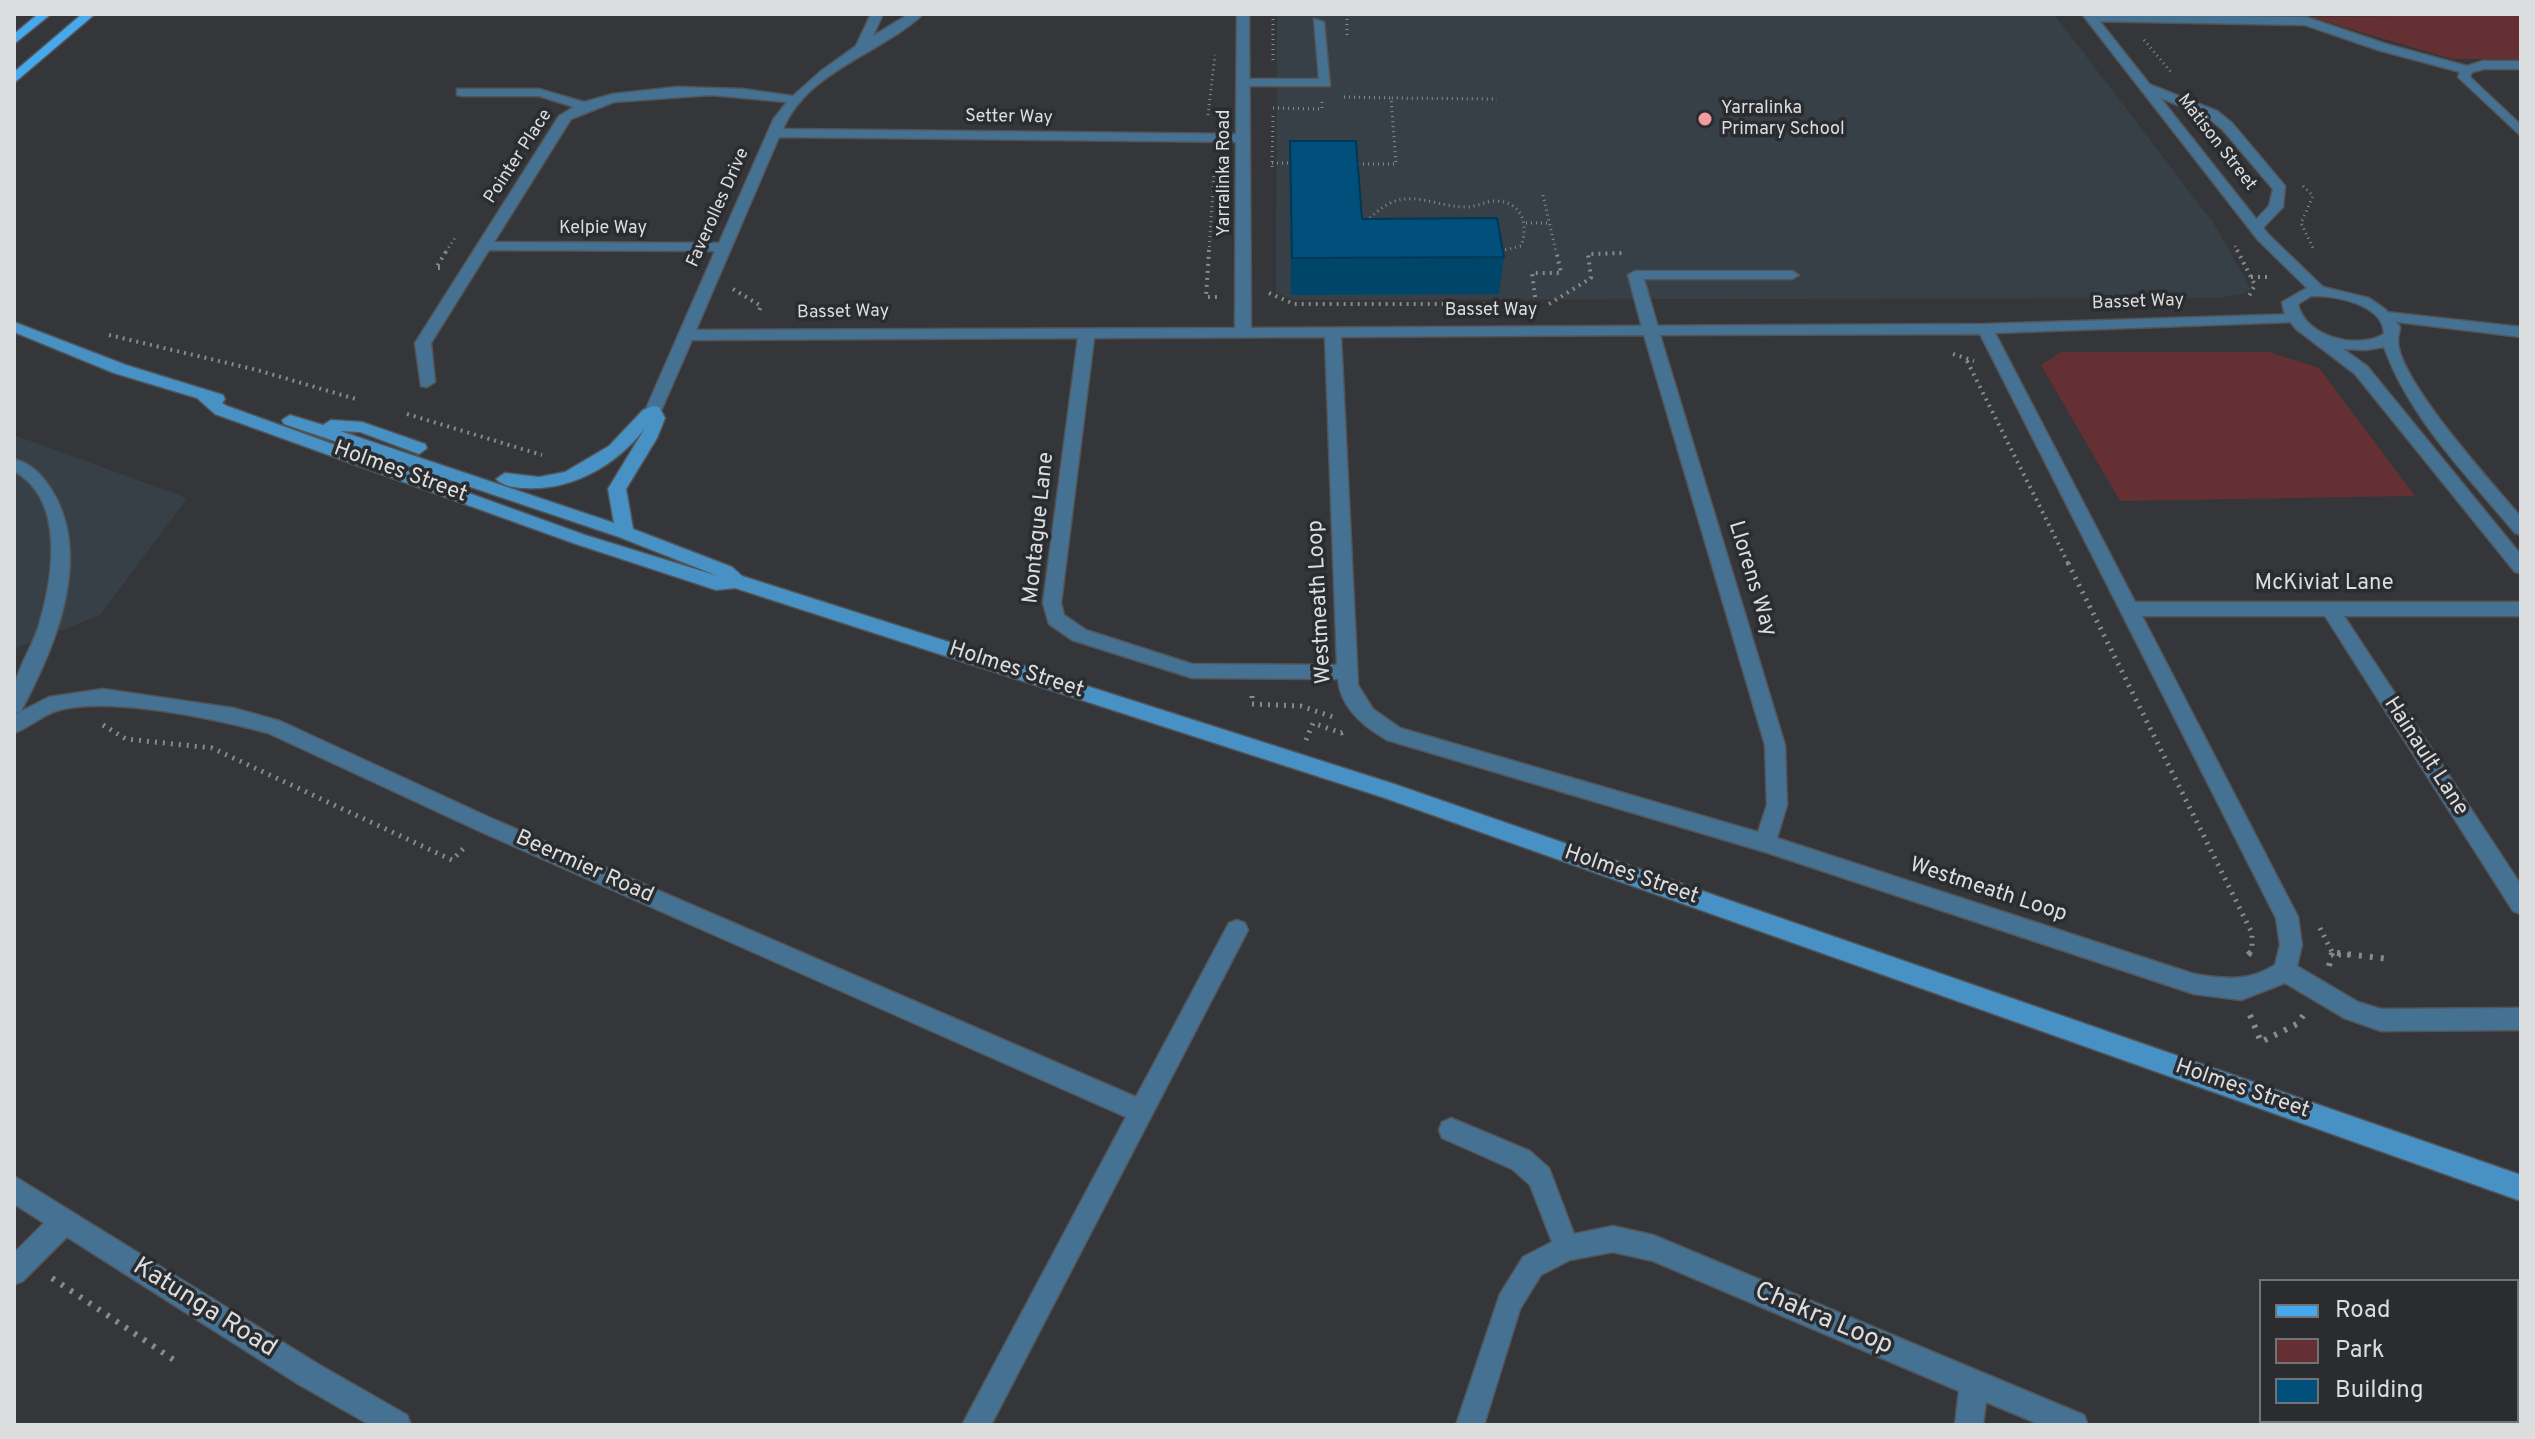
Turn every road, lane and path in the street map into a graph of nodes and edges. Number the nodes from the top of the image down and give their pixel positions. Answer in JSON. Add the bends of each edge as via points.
{"nodes":[{"id":1,"x":45,"y":14,"type":"edge"},
{"id":2,"x":89,"y":14,"type":"edge"},
{"id":3,"x":877,"y":14,"type":"edge"},
{"id":4,"x":917,"y":14,"type":"edge"},
{"id":5,"x":1243,"y":14,"type":"edge"},
{"id":6,"x":2090,"y":16,"type":"edge"},
{"id":7,"x":1318,"y":22,"type":"dead end"},
{"id":8,"x":2139,"y":34,"type":"dead end"},
{"id":9,"x":14,"y":40,"type":"edge"},
{"id":10,"x":1216,"y":43,"type":"dead end"},
{"id":11,"x":860,"y":49,"type":"junction"},
{"id":12,"x":2521,"y":65,"type":"edge"},
{"id":13,"x":2467,"y":70,"type":"junction"},
{"id":14,"x":2174,"y":75,"type":"dead end"},
{"id":15,"x":14,"y":79,"type":"edge"},
{"id":16,"x":1243,"y":83,"type":"junction"},
{"id":17,"x":2146,"y":87,"type":"junction"},
{"id":18,"x":462,"y":92,"type":"dead end"},
{"id":19,"x":1497,"y":99,"type":"dead end"},
{"id":20,"x":795,"y":100,"type":"junction"},
{"id":21,"x":582,"y":106,"type":"junction"},
{"id":22,"x":1201,"y":118,"type":"dead end"},
{"id":23,"x":2521,"y":132,"type":"edge"},
{"id":24,"x":774,"y":133,"type":"junction"},
{"id":25,"x":1243,"y":138,"type":"junction"},
{"id":26,"x":1272,"y":163,"type":"dead end"},
{"id":27,"x":1303,"y":163,"type":"edge"},
{"id":28,"x":1350,"y":164,"type":"edge"},
{"id":29,"x":2303,"y":185,"type":"dead end"},
{"id":30,"x":1543,"y":195,"type":"dead end"},
{"id":31,"x":1462,"y":207,"type":"junction"},
{"id":32,"x":1458,"y":214,"type":"dead end"},
{"id":33,"x":1526,"y":223,"type":"junction"},
{"id":34,"x":1550,"y":223,"type":"junction"},
{"id":35,"x":2256,"y":227,"type":"junction"},
{"id":36,"x":461,"y":229,"type":"dead end"},
{"id":37,"x":1371,"y":229,"type":"edge"},
{"id":38,"x":483,"y":246,"type":"junction"},
{"id":39,"x":722,"y":247,"type":"junction"},
{"id":40,"x":1490,"y":250,"type":"edge"},
{"id":41,"x":2323,"y":258,"type":"dead end"},
{"id":42,"x":469,"y":269,"type":"junction"},
{"id":43,"x":1792,"y":275,"type":"dead end"},
{"id":44,"x":2251,"y":277,"type":"dead end"},
{"id":45,"x":2305,"y":277,"type":"junction"},
{"id":46,"x":709,"y":282,"type":"junction"},
{"id":47,"x":2319,"y":291,"type":"junction"},
{"id":48,"x":1536,"y":304,"type":"dead end"},
{"id":49,"x":2293,"y":317,"type":"junction"},
{"id":50,"x":2386,"y":317,"type":"junction"},
{"id":51,"x":14,"y":327,"type":"edge"},
{"id":52,"x":1985,"y":329,"type":"junction"},
{"id":53,"x":1087,"y":331,"type":"junction"},
{"id":54,"x":1243,"y":331,"type":"junction"},
{"id":55,"x":1333,"y":331,"type":"junction"},
{"id":56,"x":1651,"y":331,"type":"junction"},
{"id":57,"x":2521,"y":332,"type":"edge"},
{"id":58,"x":105,"y":333,"type":"dead end"},
{"id":59,"x":2312,"y":333,"type":"junction"},
{"id":60,"x":750,"y":334,"type":"junction"},
{"id":61,"x":688,"y":335,"type":"junction"},
{"id":62,"x":2389,"y":339,"type":"junction"},
{"id":63,"x":1967,"y":361,"type":"dead end"},
{"id":64,"x":427,"y":382,"type":"dead end"},
{"id":65,"x":205,"y":398,"type":"junction"},
{"id":66,"x":364,"y":402,"type":"dead end"},
{"id":67,"x":394,"y":411,"type":"dead end"},
{"id":68,"x":653,"y":411,"type":"junction"},
{"id":69,"x":299,"y":422,"type":"junction"},
{"id":70,"x":14,"y":465,"type":"edge"},
{"id":71,"x":582,"y":471,"type":"junction"},
{"id":72,"x":2521,"y":529,"type":"edge"},
{"id":73,"x":625,"y":533,"type":"junction"},
{"id":74,"x":2521,"y":567,"type":"edge"},
{"id":75,"x":735,"y":581,"type":"junction"},
{"id":76,"x":2128,"y":609,"type":"junction"},
{"id":77,"x":2330,"y":609,"type":"junction"},
{"id":78,"x":2521,"y":609,"type":"edge"},
{"id":79,"x":1347,"y":672,"type":"junction"},
{"id":80,"x":1253,"y":682,"type":"dead end"},
{"id":81,"x":14,"y":706,"type":"edge"},
{"id":82,"x":92,"y":719,"type":"dead end"},
{"id":83,"x":14,"y":725,"type":"edge"},
{"id":84,"x":1296,"y":761,"type":"junction"},
{"id":85,"x":486,"y":825,"type":"junction"},
{"id":86,"x":1765,"y":843,"type":"junction"},
{"id":87,"x":2521,"y":904,"type":"edge"},
{"id":88,"x":1237,"y":930,"type":"dead end"},
{"id":89,"x":2241,"y":960,"type":"dead end"},
{"id":90,"x":2285,"y":971,"type":"junction"},
{"id":91,"x":2521,"y":1019,"type":"edge"},
{"id":92,"x":1142,"y":1112,"type":"junction"},
{"id":93,"x":1451,"y":1130,"type":"dead end"},
{"id":94,"x":2521,"y":1188,"type":"edge"},
{"id":95,"x":14,"y":1189,"type":"edge"},
{"id":96,"x":65,"y":1220,"type":"junction"},
{"id":97,"x":1567,"y":1248,"type":"junction"},
{"id":98,"x":19,"y":1266,"type":"edge"},
{"id":99,"x":177,"y":1362,"type":"dead end"},
{"id":100,"x":1974,"y":1383,"type":"junction"},
{"id":101,"x":397,"y":1425,"type":"edge"},
{"id":102,"x":976,"y":1425,"type":"edge"},
{"id":103,"x":1470,"y":1425,"type":"edge"},
{"id":104,"x":1969,"y":1425,"type":"edge"},
{"id":105,"x":2074,"y":1425,"type":"edge"}],
"edges":[{"from":1,"to":9,"type":"main road"},
{"from":2,"to":15,"type":"main road"},
{"from":3,"to":11,"type":"street","name":"Faverolles Drive"},
{"from":4,"to":11,"type":"street","name":"Faverolles Drive"},
{"from":5,"to":16,"type":"street","name":"Yarralinka Road"},
{"from":6,"to":13,"type":"street","via":[[2306,21]]},
{"from":6,"to":17,"type":"street","name":"Matison Street"},
{"from":7,"to":16,"type":"street","via":[[1326,83]]},
{"from":8,"to":14,"type":"path"},
{"from":10,"to":22,"type":"path","via":[[1210,115]]},
{"from":11,"to":20,"type":"street","name":"Faverolles Drive"},
{"from":12,"to":13,"type":"street"},
{"from":13,"to":23,"type":"street","via":[[2464,77],[2470,85]]},
{"from":16,"to":25,"type":"street","name":"Yarralinka Road"},
{"from":17,"to":35,"type":"street","name":"Matison Street"},
{"from":17,"to":35,"type":"street","via":[[2212,114],[2280,189],[2276,207]]},
{"from":18,"to":21,"type":"street","via":[[560,94]]},
{"from":19,"to":28,"type":"path","via":[[1391,98],[1396,164]]},
{"from":20,"to":21,"type":"street","name":"Pointer Place","via":[[746,93],[631,93]]},
{"from":20,"to":24,"type":"street","name":"Faverolles Drive"},
{"from":21,"to":38,"type":"street","name":"Pointer Place","via":[[554,130]]},
{"from":24,"to":25,"type":"street","name":"Setter Way"},
{"from":24,"to":39,"type":"street","name":"Faverolles Drive"},
{"from":25,"to":54,"type":"street","name":"Yarralinka Road"},
{"from":26,"to":27,"type":"path"},
{"from":29,"to":41,"type":"path","via":[[2313,196],[2300,228]]},
{"from":30,"to":34,"type":"path"},
{"from":31,"to":32,"type":"path"},
{"from":31,"to":33,"type":"path","via":[[1507,203]]},
{"from":31,"to":37,"type":"path","via":[[1406,197],[1374,213]]},
{"from":33,"to":34,"type":"path"},
{"from":33,"to":40,"type":"path","via":[[1521,246]]},
{"from":34,"to":48,"type":"path","via":[[1561,273],[1532,273]]},
{"from":35,"to":45,"type":"street","name":"Matison Street"},
{"from":36,"to":42,"type":"path","via":[[436,268]]},
{"from":38,"to":39,"type":"street","name":"Kelpie Way"},
{"from":38,"to":42,"type":"street","name":"Pointer Place"},
{"from":39,"to":46,"type":"street","name":"Faverolles Drive"},
{"from":42,"to":64,"type":"street","name":"Pointer Place","via":[[423,343]]},
{"from":43,"to":56,"type":"street","name":"Llorens Way","via":[[1635,275]]},
{"from":44,"to":45,"type":"path"},
{"from":45,"to":47,"type":"street","name":"Matison Street"},
{"from":46,"to":60,"type":"path","via":[[734,282],[731,288],[761,306]]},
{"from":46,"to":61,"type":"street","name":"Faverolles Drive"},
{"from":47,"to":49,"type":"street","via":[[2296,295],[2290,302]]},
{"from":47,"to":50,"type":"street","via":[[2360,300]]},
{"from":49,"to":52,"type":"street","name":"Basset Way"},
{"from":49,"to":59,"type":"street"},
{"from":50,"to":57,"type":"street"},
{"from":50,"to":62,"type":"street","via":[[2392,327]]},
{"from":51,"to":65,"type":"main road","name":"Holmes Street"},
{"from":52,"to":56,"type":"street","name":"Basset Way"},
{"from":52,"to":76,"type":"street"},
{"from":53,"to":54,"type":"street","name":"Basset Way"},
{"from":53,"to":60,"type":"street","name":"Basset Way"},
{"from":53,"to":79,"type":"street","name":"Montague Lane","via":[[1052,603],[1056,619],[1079,635],[1192,671]]},
{"from":54,"to":55,"type":"street","name":"Basset Way"},
{"from":55,"to":56,"type":"street","name":"Basset Way"},
{"from":55,"to":79,"type":"street","name":"Westmeath Loop"},
{"from":56,"to":86,"type":"street","name":"Llorens Way","via":[[1775,745],[1777,805]]},
{"from":58,"to":66,"type":"path"},
{"from":59,"to":62,"type":"street","via":[[2347,345],[2379,345]]},
{"from":59,"to":74,"type":"street","via":[[2361,370]]},
{"from":60,"to":61,"type":"street","name":"Basset Way"},
{"from":61,"to":68,"type":"street","name":"Faverolles Drive"},
{"from":62,"to":72,"type":"street","via":[[2398,370],[2423,407]]},
{"from":63,"to":89,"type":"path","via":[[2252,933],[2252,950]]},
{"from":65,"to":69,"type":"main road","name":"Holmes Street"},
{"from":65,"to":75,"type":"main road","name":"Holmes Street","via":[[221,410],[579,539],[716,583]]},
{"from":67,"to":71,"type":"path"},
{"from":68,"to":71,"type":"main road"},
{"from":68,"to":73,"type":"main road","via":[[657,418],[649,438],[617,489]]},
{"from":69,"to":71,"type":"main road","via":[[362,427],[528,485]]},
{"from":69,"to":73,"type":"main road","name":"Holmes Street"},
{"from":70,"to":81,"type":"street","via":[[24,468],[53,499],[59,588],[34,671]]},
{"from":73,"to":75,"type":"main road","name":"Holmes Street","via":[[726,572]]},
{"from":75,"to":84,"type":"main road","name":"Holmes Street"},
{"from":76,"to":77,"type":"street","name":"McKiviat Lane"},
{"from":76,"to":90,"type":"street","via":[[2287,917],[2291,945]]},
{"from":77,"to":78,"type":"street","name":"McKiviat Lane"},
{"from":77,"to":87,"type":"street","name":"Hainault Lane"},
{"from":79,"to":86,"type":"street","name":"Westmeath Loop","via":[[1357,706],[1394,734]]},
{"from":80,"to":84,"type":"path","via":[[1252,704],[1301,706],[1351,727],[1341,733],[1313,723]]},
{"from":82,"to":85,"type":"path","via":[[126,739],[212,748],[452,860]]},
{"from":83,"to":85,"type":"street","name":"Beermier Road","via":[[49,705],[103,697],[233,716],[273,727]]},
{"from":84,"to":94,"type":"main road","name":"Holmes Street"},
{"from":85,"to":92,"type":"street","name":"Beermier Road"},
{"from":86,"to":90,"type":"street","name":"Westmeath Loop","via":[[2194,984],[2241,992],[2266,985]]},
{"from":88,"to":92,"type":"street"},
{"from":90,"to":91,"type":"street","via":[[2352,1011],[2381,1020]]},
{"from":92,"to":102,"type":"street"},
{"from":93,"to":97,"type":"street","via":[[1521,1160],[1540,1177]]},
{"from":95,"to":96,"type":"street","name":"Katunga Road"},
{"from":96,"to":98,"type":"street"},
{"from":96,"to":101,"type":"street","name":"Katunga Road"},
{"from":97,"to":100,"type":"street","name":"Chakra Loop","via":[[1613,1239],[1653,1248]]},
{"from":97,"to":103,"type":"street","name":"Chakra Loop","via":[[1532,1266],[1509,1303]]},
{"from":98,"to":99,"type":"path"},
{"from":100,"to":104,"type":"street"},
{"from":100,"to":105,"type":"street","name":"Chakra Loop"}]}
